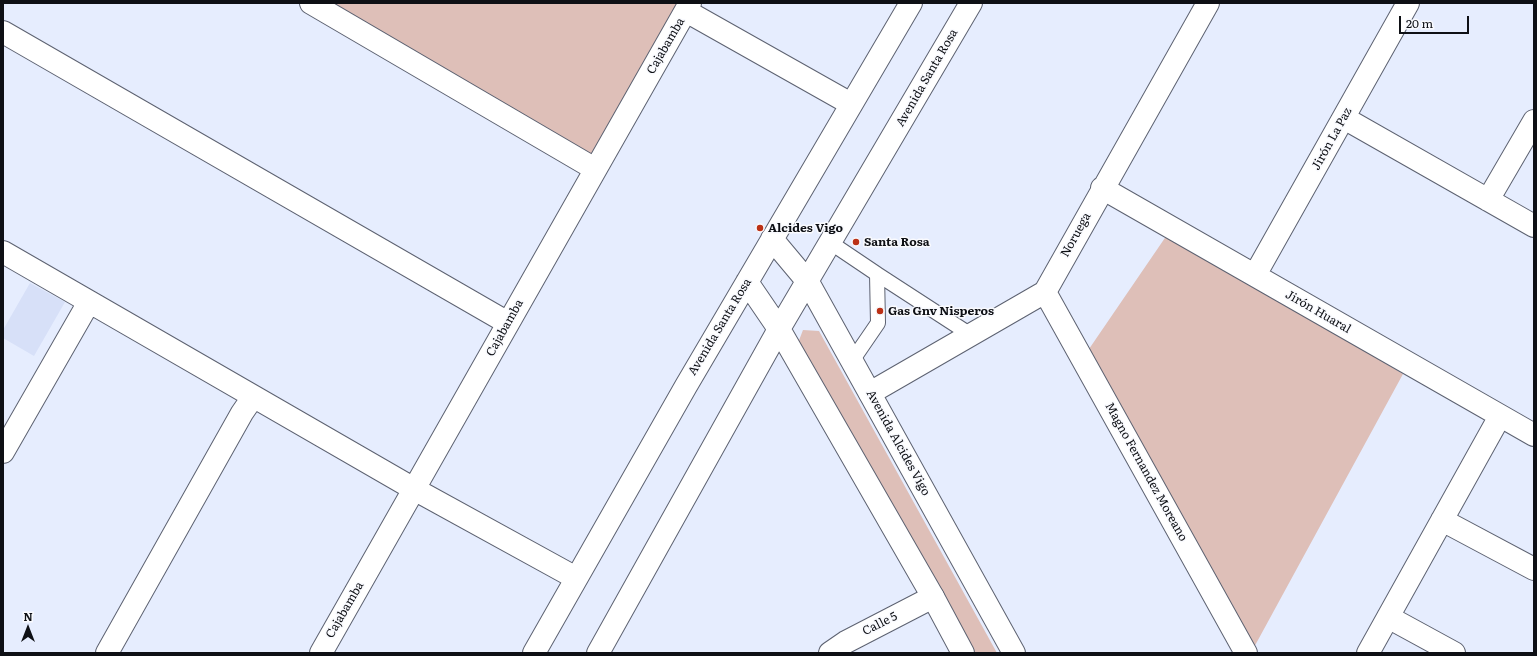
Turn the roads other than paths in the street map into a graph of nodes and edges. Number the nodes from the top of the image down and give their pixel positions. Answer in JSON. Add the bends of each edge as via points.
{"nodes":[{"id":1,"x":312,"y":3,"type":"edge"},
{"id":2,"x":911,"y":3,"type":"edge"},
{"id":3,"x":970,"y":3,"type":"edge"},
{"id":4,"x":1208,"y":3,"type":"edge"},
{"id":5,"x":1408,"y":3,"type":"edge"},
{"id":6,"x":688,"y":7,"type":"edge"},
{"id":7,"x":3,"y":32,"type":"edge"},
{"id":8,"x":851,"y":104,"type":"junction"},
{"id":9,"x":1344,"y":118,"type":"junction"},
{"id":10,"x":1534,"y":121,"type":"edge"},
{"id":11,"x":595,"y":169,"type":"junction"},
{"id":12,"x":1102,"y":188,"type":"junction"},
{"id":13,"x":1488,"y":200,"type":"junction"},
{"id":14,"x":1534,"y":226,"type":"edge"},
{"id":15,"x":772,"y":240,"type":"junction"},
{"id":16,"x":831,"y":243,"type":"junction"},
{"id":17,"x":3,"y":252,"type":"edge"},
{"id":18,"x":877,"y":274,"type":"junction"},
{"id":19,"x":1255,"y":275,"type":"junction"},
{"id":20,"x":747,"y":282,"type":"junction"},
{"id":21,"x":808,"y":282,"type":"junction"},
{"id":22,"x":1045,"y":292,"type":"junction"},
{"id":23,"x":89,"y":302,"type":"junction"},
{"id":24,"x":508,"y":323,"type":"junction"},
{"id":25,"x":779,"y":329,"type":"junction"},
{"id":26,"x":971,"y":335,"type":"junction"},
{"id":27,"x":852,"y":361,"type":"junction"},
{"id":28,"x":870,"y":393,"type":"junction"},
{"id":29,"x":253,"y":396,"type":"junction"},
{"id":30,"x":1500,"y":416,"type":"junction"},
{"id":31,"x":1534,"y":435,"type":"edge"},
{"id":32,"x":3,"y":452,"type":"edge"},
{"id":33,"x":414,"y":489,"type":"junction"},
{"id":34,"x":1442,"y":520,"type":"junction"},
{"id":35,"x":1534,"y":569,"type":"edge"},
{"id":36,"x":576,"y":578,"type":"junction"},
{"id":37,"x":932,"y":597,"type":"junction"},
{"id":38,"x":1388,"y":617,"type":"junction"},
{"id":39,"x":107,"y":653,"type":"edge"},
{"id":40,"x":321,"y":653,"type":"edge"},
{"id":41,"x":534,"y":653,"type":"edge"},
{"id":42,"x":598,"y":653,"type":"edge"},
{"id":43,"x":830,"y":653,"type":"edge"},
{"id":44,"x":962,"y":653,"type":"edge"},
{"id":45,"x":1014,"y":653,"type":"edge"},
{"id":46,"x":1246,"y":653,"type":"edge"},
{"id":47,"x":1368,"y":653,"type":"edge"},
{"id":48,"x":1454,"y":653,"type":"edge"}],
"edges":[{"from":1,"to":11,"type":"street"},
{"from":2,"to":8,"type":"street","name":"Avenida Santa Rosa"},
{"from":3,"to":16,"type":"street","name":"Avenida Santa Rosa"},
{"from":4,"to":12,"type":"street","name":"Noruega"},
{"from":5,"to":9,"type":"street","name":"Jirón La Paz"},
{"from":6,"to":8,"type":"street"},
{"from":6,"to":11,"type":"street","name":"Cajabamba"},
{"from":7,"to":24,"type":"street"},
{"from":8,"to":15,"type":"street","name":"Avenida Santa Rosa"},
{"from":9,"to":13,"type":"street"},
{"from":9,"to":19,"type":"street","name":"Jirón La Paz"},
{"from":10,"to":13,"type":"street"},
{"from":11,"to":24,"type":"street","name":"Cajabamba"},
{"from":12,"to":19,"type":"street","name":"Jirón Huaral"},
{"from":12,"to":22,"type":"street","name":"Noruega"},
{"from":13,"to":14,"type":"street"},
{"from":15,"to":20,"type":"street","name":"Avenida Santa Rosa"},
{"from":15,"to":21,"type":"street","name":"Avenida Alcides Vigo"},
{"from":16,"to":18,"type":"lane"},
{"from":16,"to":21,"type":"street","name":"Avenida Santa Rosa"},
{"from":17,"to":23,"type":"street"},
{"from":18,"to":26,"type":"lane"},
{"from":18,"to":27,"type":"lane","via":[[878,323]]},
{"from":19,"to":30,"type":"street","name":"Jirón Huaral"},
{"from":20,"to":25,"type":"street"},
{"from":20,"to":36,"type":"street","name":"Avenida Santa Rosa"},
{"from":21,"to":25,"type":"street","name":"Avenida Santa Rosa"},
{"from":21,"to":27,"type":"street","name":"Avenida Alcides Vigo"},
{"from":22,"to":26,"type":"street"},
{"from":22,"to":46,"type":"street","name":"Magno Fernandez Moreano"},
{"from":23,"to":29,"type":"street"},
{"from":23,"to":32,"type":"street"},
{"from":24,"to":33,"type":"street","name":"Cajabamba"},
{"from":25,"to":37,"type":"street"},
{"from":25,"to":42,"type":"street","name":"Avenida Santa Rosa"},
{"from":26,"to":28,"type":"street"},
{"from":27,"to":28,"type":"street","name":"Avenida Alcides Vigo"},
{"from":28,"to":45,"type":"street","name":"Avenida Alcides Vigo"},
{"from":29,"to":33,"type":"street"},
{"from":29,"to":39,"type":"street"},
{"from":30,"to":31,"type":"street","name":"Jirón Huaral"},
{"from":30,"to":34,"type":"street"},
{"from":33,"to":36,"type":"street"},
{"from":33,"to":40,"type":"street","name":"Cajabamba"},
{"from":34,"to":35,"type":"street"},
{"from":34,"to":38,"type":"street"},
{"from":36,"to":41,"type":"street","name":"Avenida Santa Rosa"},
{"from":37,"to":43,"type":"street","name":"Calle 5"},
{"from":37,"to":44,"type":"street"},
{"from":38,"to":47,"type":"street"},
{"from":38,"to":48,"type":"street"}]}
